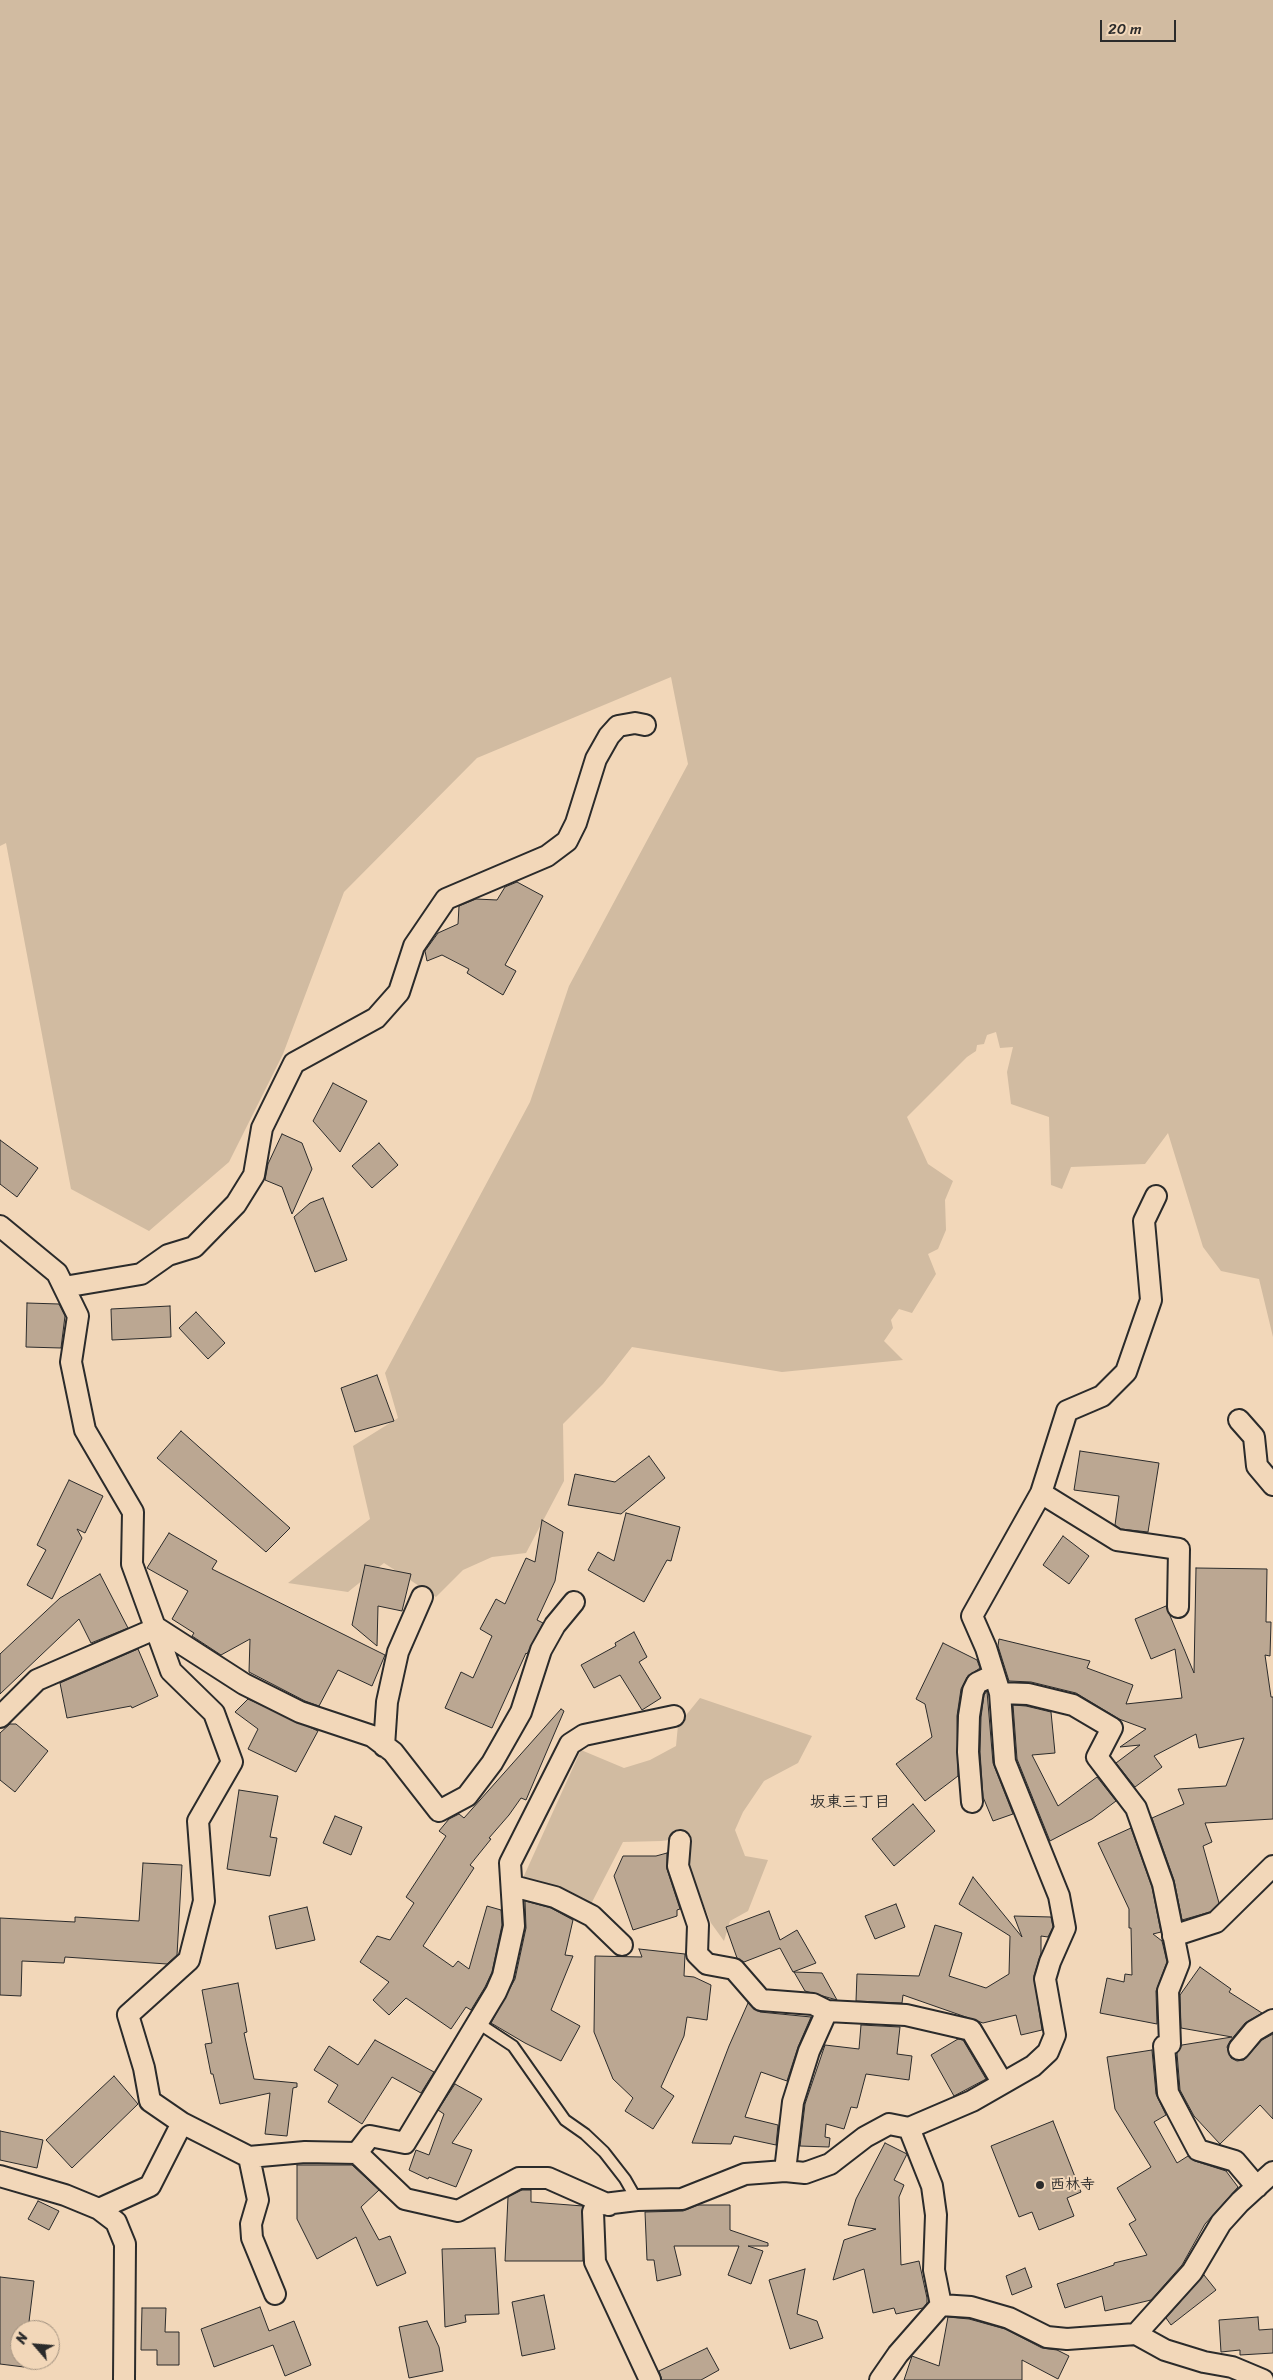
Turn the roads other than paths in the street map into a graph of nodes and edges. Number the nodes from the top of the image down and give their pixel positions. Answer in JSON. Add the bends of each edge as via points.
{"nodes":[{"id":1,"x":645,"y":725,"type":"dead end"},
{"id":2,"x":1156,"y":1196,"type":"dead end"},
{"id":3,"x":0,"y":1226,"type":"edge"},
{"id":4,"x":64,"y":1288,"type":"junction"},
{"id":5,"x":1240,"y":1420,"type":"dead end"},
{"id":6,"x":1273,"y":1485,"type":"edge"},
{"id":7,"x":1041,"y":1493,"type":"junction"},
{"id":8,"x":422,"y":1597,"type":"dead end"},
{"id":9,"x":574,"y":1602,"type":"dead end"},
{"id":10,"x":1178,"y":1607,"type":"dead end"},
{"id":11,"x":156,"y":1628,"type":"junction"},
{"id":12,"x":997,"y":1684,"type":"junction"},
{"id":13,"x":674,"y":1716,"type":"dead end"},
{"id":14,"x":0,"y":1718,"type":"edge"},
{"id":15,"x":384,"y":1746,"type":"junction"},
{"id":16,"x":972,"y":1802,"type":"dead end"},
{"id":17,"x":680,"y":1841,"type":"dead end"},
{"id":18,"x":1273,"y":1866,"type":"edge"},
{"id":19,"x":513,"y":1886,"type":"junction"},
{"id":20,"x":1173,"y":1936,"type":"junction"},
{"id":21,"x":622,"y":1945,"type":"dead end"},
{"id":22,"x":827,"y":2011,"type":"junction"},
{"id":23,"x":1273,"y":2020,"type":"edge"},
{"id":24,"x":478,"y":2023,"type":"junction"},
{"id":25,"x":1239,"y":2048,"type":"dead end"},
{"id":26,"x":1002,"y":2082,"type":"junction"},
{"id":27,"x":182,"y":2123,"type":"junction"},
{"id":28,"x":909,"y":2128,"type":"junction"},
{"id":29,"x":357,"y":2153,"type":"junction"},
{"id":30,"x":249,"y":2157,"type":"junction"},
{"id":31,"x":785,"y":2171,"type":"junction"},
{"id":32,"x":1273,"y":2172,"type":"edge"},
{"id":33,"x":0,"y":2176,"type":"edge"},
{"id":34,"x":1257,"y":2187,"type":"junction"},
{"id":35,"x":636,"y":2200,"type":"junction"},
{"id":36,"x":609,"y":2205,"type":"junction"},
{"id":37,"x":99,"y":2210,"type":"junction"},
{"id":38,"x":275,"y":2294,"type":"dead end"},
{"id":39,"x":941,"y":2305,"type":"junction"},
{"id":40,"x":1136,"y":2334,"type":"junction"},
{"id":41,"x":124,"y":2380,"type":"edge"},
{"id":42,"x":650,"y":2380,"type":"edge"},
{"id":43,"x":880,"y":2380,"type":"edge"},
{"id":44,"x":1262,"y":2380,"type":"edge"}],
"edges":[{"from":1,"to":4,"type":"street","via":[[618,726],[609,736],[596,759],[567,841],[547,856],[446,899],[414,946],[399,992],[376,1018],[294,1063],[262,1128],[254,1176],[236,1204],[194,1247],[168,1255],[141,1274]]},
{"from":2,"to":7,"type":"street","via":[[1144,1221],[1151,1300],[1126,1372],[1102,1396],[1067,1411]]},
{"from":3,"to":4,"type":"street","via":[[57,1273]]},
{"from":4,"to":11,"type":"street","via":[[78,1316],[71,1362],[85,1430],[133,1512],[132,1564]]},
{"from":5,"to":6,"type":"street","via":[[1254,1437],[1257,1466]]},
{"from":7,"to":10,"type":"street","via":[[1117,1540],[1179,1549]]},
{"from":7,"to":12,"type":"street","via":[[972,1616]]},
{"from":8,"to":15,"type":"street","via":[[398,1652],[386,1702]]},
{"from":9,"to":15,"type":"street","via":[[555,1625],[541,1650],[521,1712],[492,1763],[467,1796],[440,1811],[393,1752]]},
{"from":11,"to":14,"type":"street","via":[[37,1680]]},
{"from":11,"to":15,"type":"street","via":[[244,1684],[300,1712],[372,1736]]},
{"from":11,"to":27,"type":"street","via":[[171,1671],[214,1713],[232,1762],[198,1821],[204,1901],[189,1960],[128,2015],[150,2101]]},
{"from":12,"to":16,"type":"street","via":[[977,1683],[973,1691],[968,1752]]},
{"from":12,"to":20,"type":"street","via":[[1073,1705],[1112,1728],[1097,1757],[1136,1808],[1163,1884]]},
{"from":12,"to":26,"type":"street","via":[[1005,1762],[1056,1888],[1065,1928],[1045,1979],[1055,2035],[1048,2052],[1033,2066]]},
{"from":13,"to":19,"type":"street","via":[[584,1735],[570,1744],[510,1863]]},
{"from":17,"to":22,"type":"street","via":[[678,1866],[698,1925],[697,1954],[706,1964],[734,1969],[762,2000],[813,2004]]},
{"from":18,"to":20,"type":"street","via":[[1216,1922]]},
{"from":19,"to":21,"type":"street","via":[[555,1897],[592,1916]]},
{"from":19,"to":24,"type":"street","via":[[514,1926],[503,1976]]},
{"from":20,"to":34,"type":"street","via":[[1179,1963],[1168,1991],[1170,2044],[1164,2046],[1168,2093],[1198,2150],[1235,2161]]},
{"from":22,"to":26,"type":"street","via":[[906,2015],[971,2030]]},
{"from":22,"to":31,"type":"street","via":[[809,2051],[793,2102]]},
{"from":23,"to":25,"type":"street","via":[[1254,2031]]},
{"from":24,"to":29,"type":"street","via":[[405,2143],[370,2136]]},
{"from":24,"to":35,"type":"lane","via":[[513,2046],[564,2120],[604,2152]]},
{"from":26,"to":28,"type":"street","via":[[972,2101]]},
{"from":27,"to":30,"type":"street"},
{"from":27,"to":37,"type":"street","via":[[150,2186]]},
{"from":28,"to":31,"type":"street","via":[[889,2124],[865,2137],[830,2164],[805,2173]]},
{"from":28,"to":39,"type":"street","via":[[932,2186],[936,2215],[934,2270]]},
{"from":29,"to":30,"type":"street","via":[[305,2152]]},
{"from":29,"to":36,"type":"street","via":[[405,2199],[458,2211],[519,2178],[548,2178]]},
{"from":30,"to":38,"type":"street","via":[[258,2200],[251,2224],[252,2238]]},
{"from":31,"to":35,"type":"street","via":[[745,2174],[682,2199]]},
{"from":32,"to":34,"type":"street"},
{"from":33,"to":37,"type":"street","via":[[65,2195]]},
{"from":34,"to":40,"type":"street","via":[[1221,2223],[1192,2272]]},
{"from":35,"to":36,"type":"street"},
{"from":36,"to":42,"type":"street","via":[[596,2205],[593,2212],[595,2262]]},
{"from":37,"to":41,"type":"street","via":[[116,2222],[125,2244]]},
{"from":39,"to":40,"type":"street","via":[[971,2307],[1009,2318],[1047,2337],[1067,2340]]},
{"from":39,"to":43,"type":"street"},
{"from":40,"to":44,"type":"street","via":[[1165,2350],[1232,2367]]}]}
